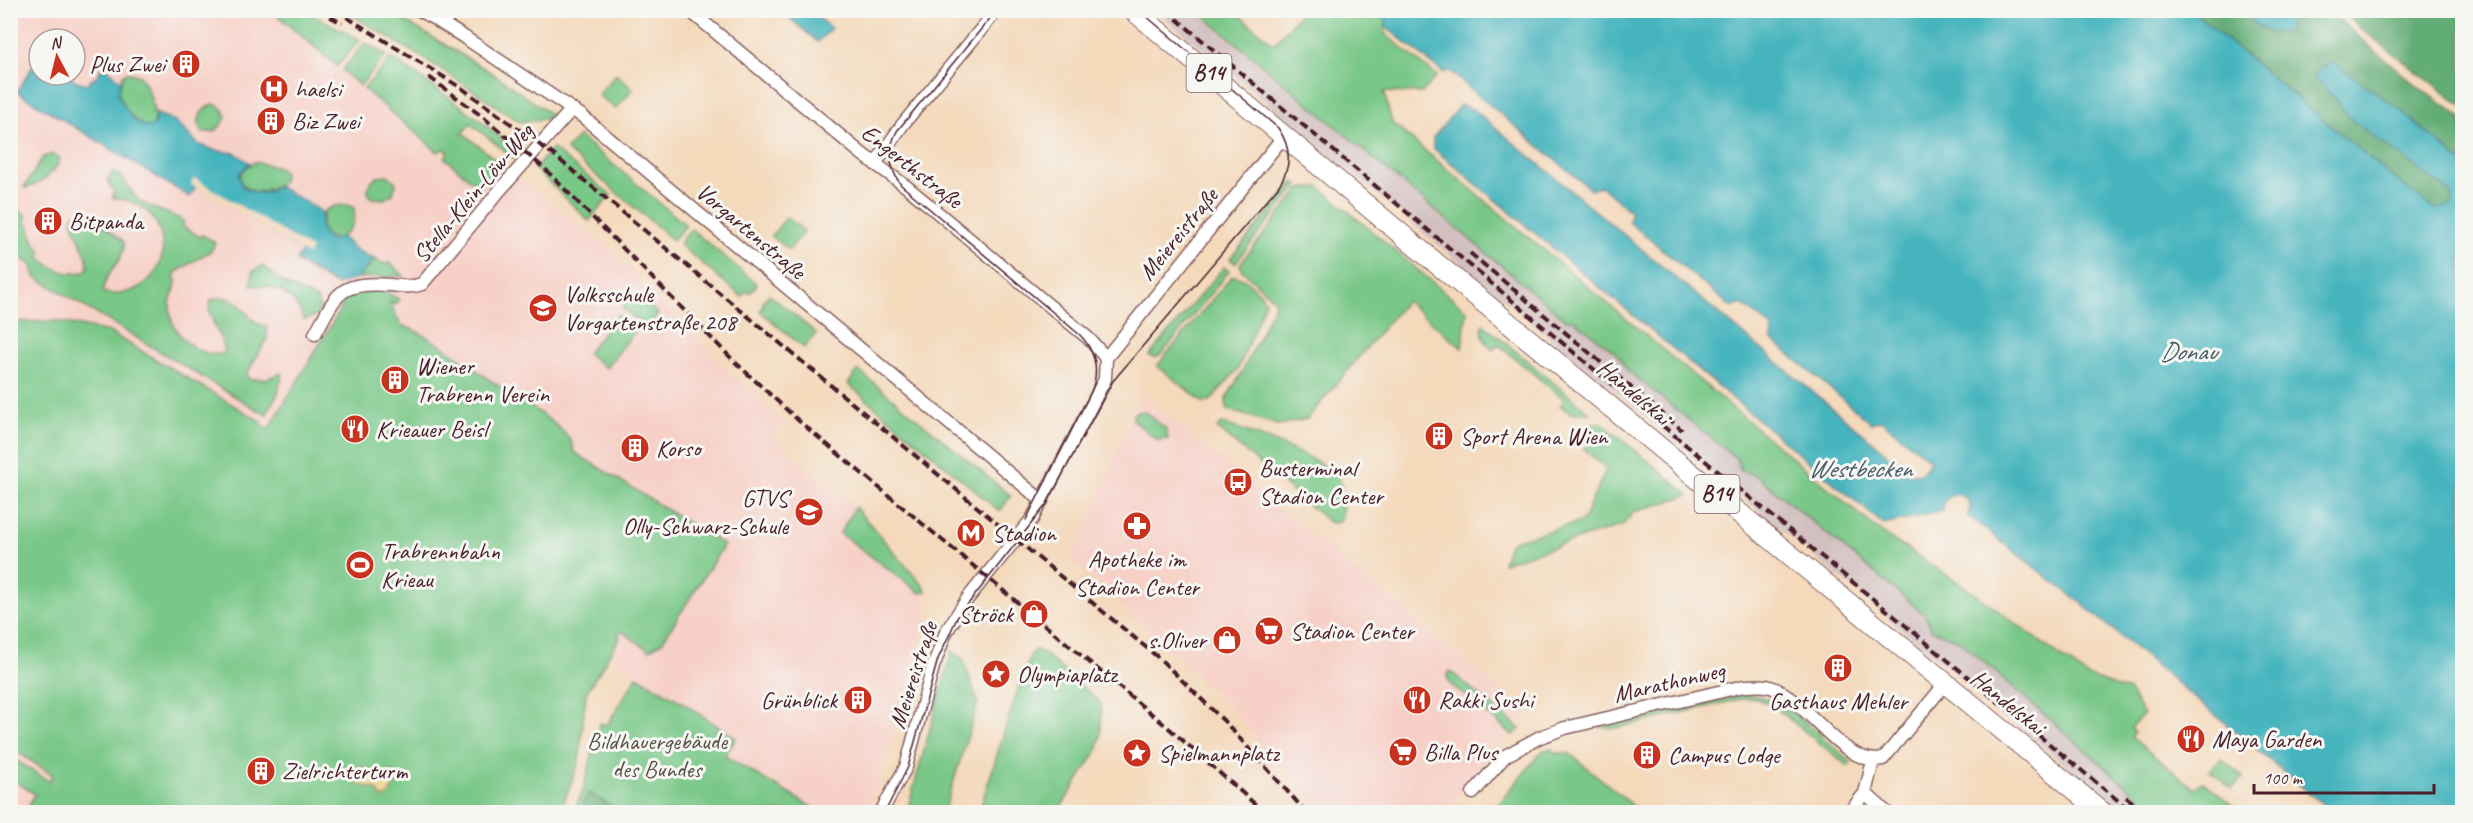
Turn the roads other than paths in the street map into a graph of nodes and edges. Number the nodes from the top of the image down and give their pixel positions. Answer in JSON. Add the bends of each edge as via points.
{"nodes":[{"id":1,"x":420,"y":10,"type":"edge"},
{"id":2,"x":689,"y":10,"type":"edge"},
{"id":3,"x":997,"y":10,"type":"edge"},
{"id":4,"x":1134,"y":10,"type":"edge"},
{"id":5,"x":572,"y":109,"type":"junction"},
{"id":6,"x":1284,"y":136,"type":"junction"},
{"id":7,"x":875,"y":164,"type":"junction"},
{"id":8,"x":315,"y":334,"type":"dead end"},
{"id":9,"x":1106,"y":358,"type":"junction"},
{"id":10,"x":1042,"y":501,"type":"junction"},
{"id":11,"x":1946,"y":684,"type":"junction"},
{"id":12,"x":1873,"y":761,"type":"junction"},
{"id":13,"x":1473,"y":793,"type":"dead end"},
{"id":14,"x":1865,"y":793,"type":"junction"},
{"id":15,"x":881,"y":813,"type":"edge"},
{"id":16,"x":1850,"y":813,"type":"edge"},
{"id":17,"x":1886,"y":813,"type":"edge"},
{"id":18,"x":2102,"y":813,"type":"edge"}],
"edges":[{"from":1,"to":5,"type":"street","name":"Vorgartenstraße"},
{"from":2,"to":7,"type":"street","name":"Engerthstraße"},
{"from":3,"to":7,"type":"street"},
{"from":4,"to":6,"type":"main road","name":"Handelskai","number":"B14"},
{"from":5,"to":8,"type":"street","name":"Stella-Klein-Löw-Weg","via":[[422,284],[364,285],[344,290]]},
{"from":5,"to":10,"type":"street","name":"Vorgartenstraße"},
{"from":6,"to":9,"type":"street","name":"Meiereistraße"},
{"from":6,"to":11,"type":"main road","name":"Handelskai","number":"B14"},
{"from":7,"to":9,"type":"street","name":"Engerthstraße","via":[[1088,338]]},
{"from":9,"to":10,"type":"street","via":[[1105,379]]},
{"from":10,"to":15,"type":"street","name":"Meiereistraße","via":[[946,632],[906,767]]},
{"from":11,"to":12,"type":"street","via":[[1888,754]]},
{"from":11,"to":18,"type":"main road","name":"Handelskai","number":"B14"},
{"from":12,"to":13,"type":"street","name":"Marathonweg","via":[[1851,751],[1787,697],[1768,686],[1744,686],[1545,735],[1505,756]]},
{"from":12,"to":14,"type":"street"},
{"from":14,"to":16,"type":"street"},
{"from":14,"to":17,"type":"street"}]}
